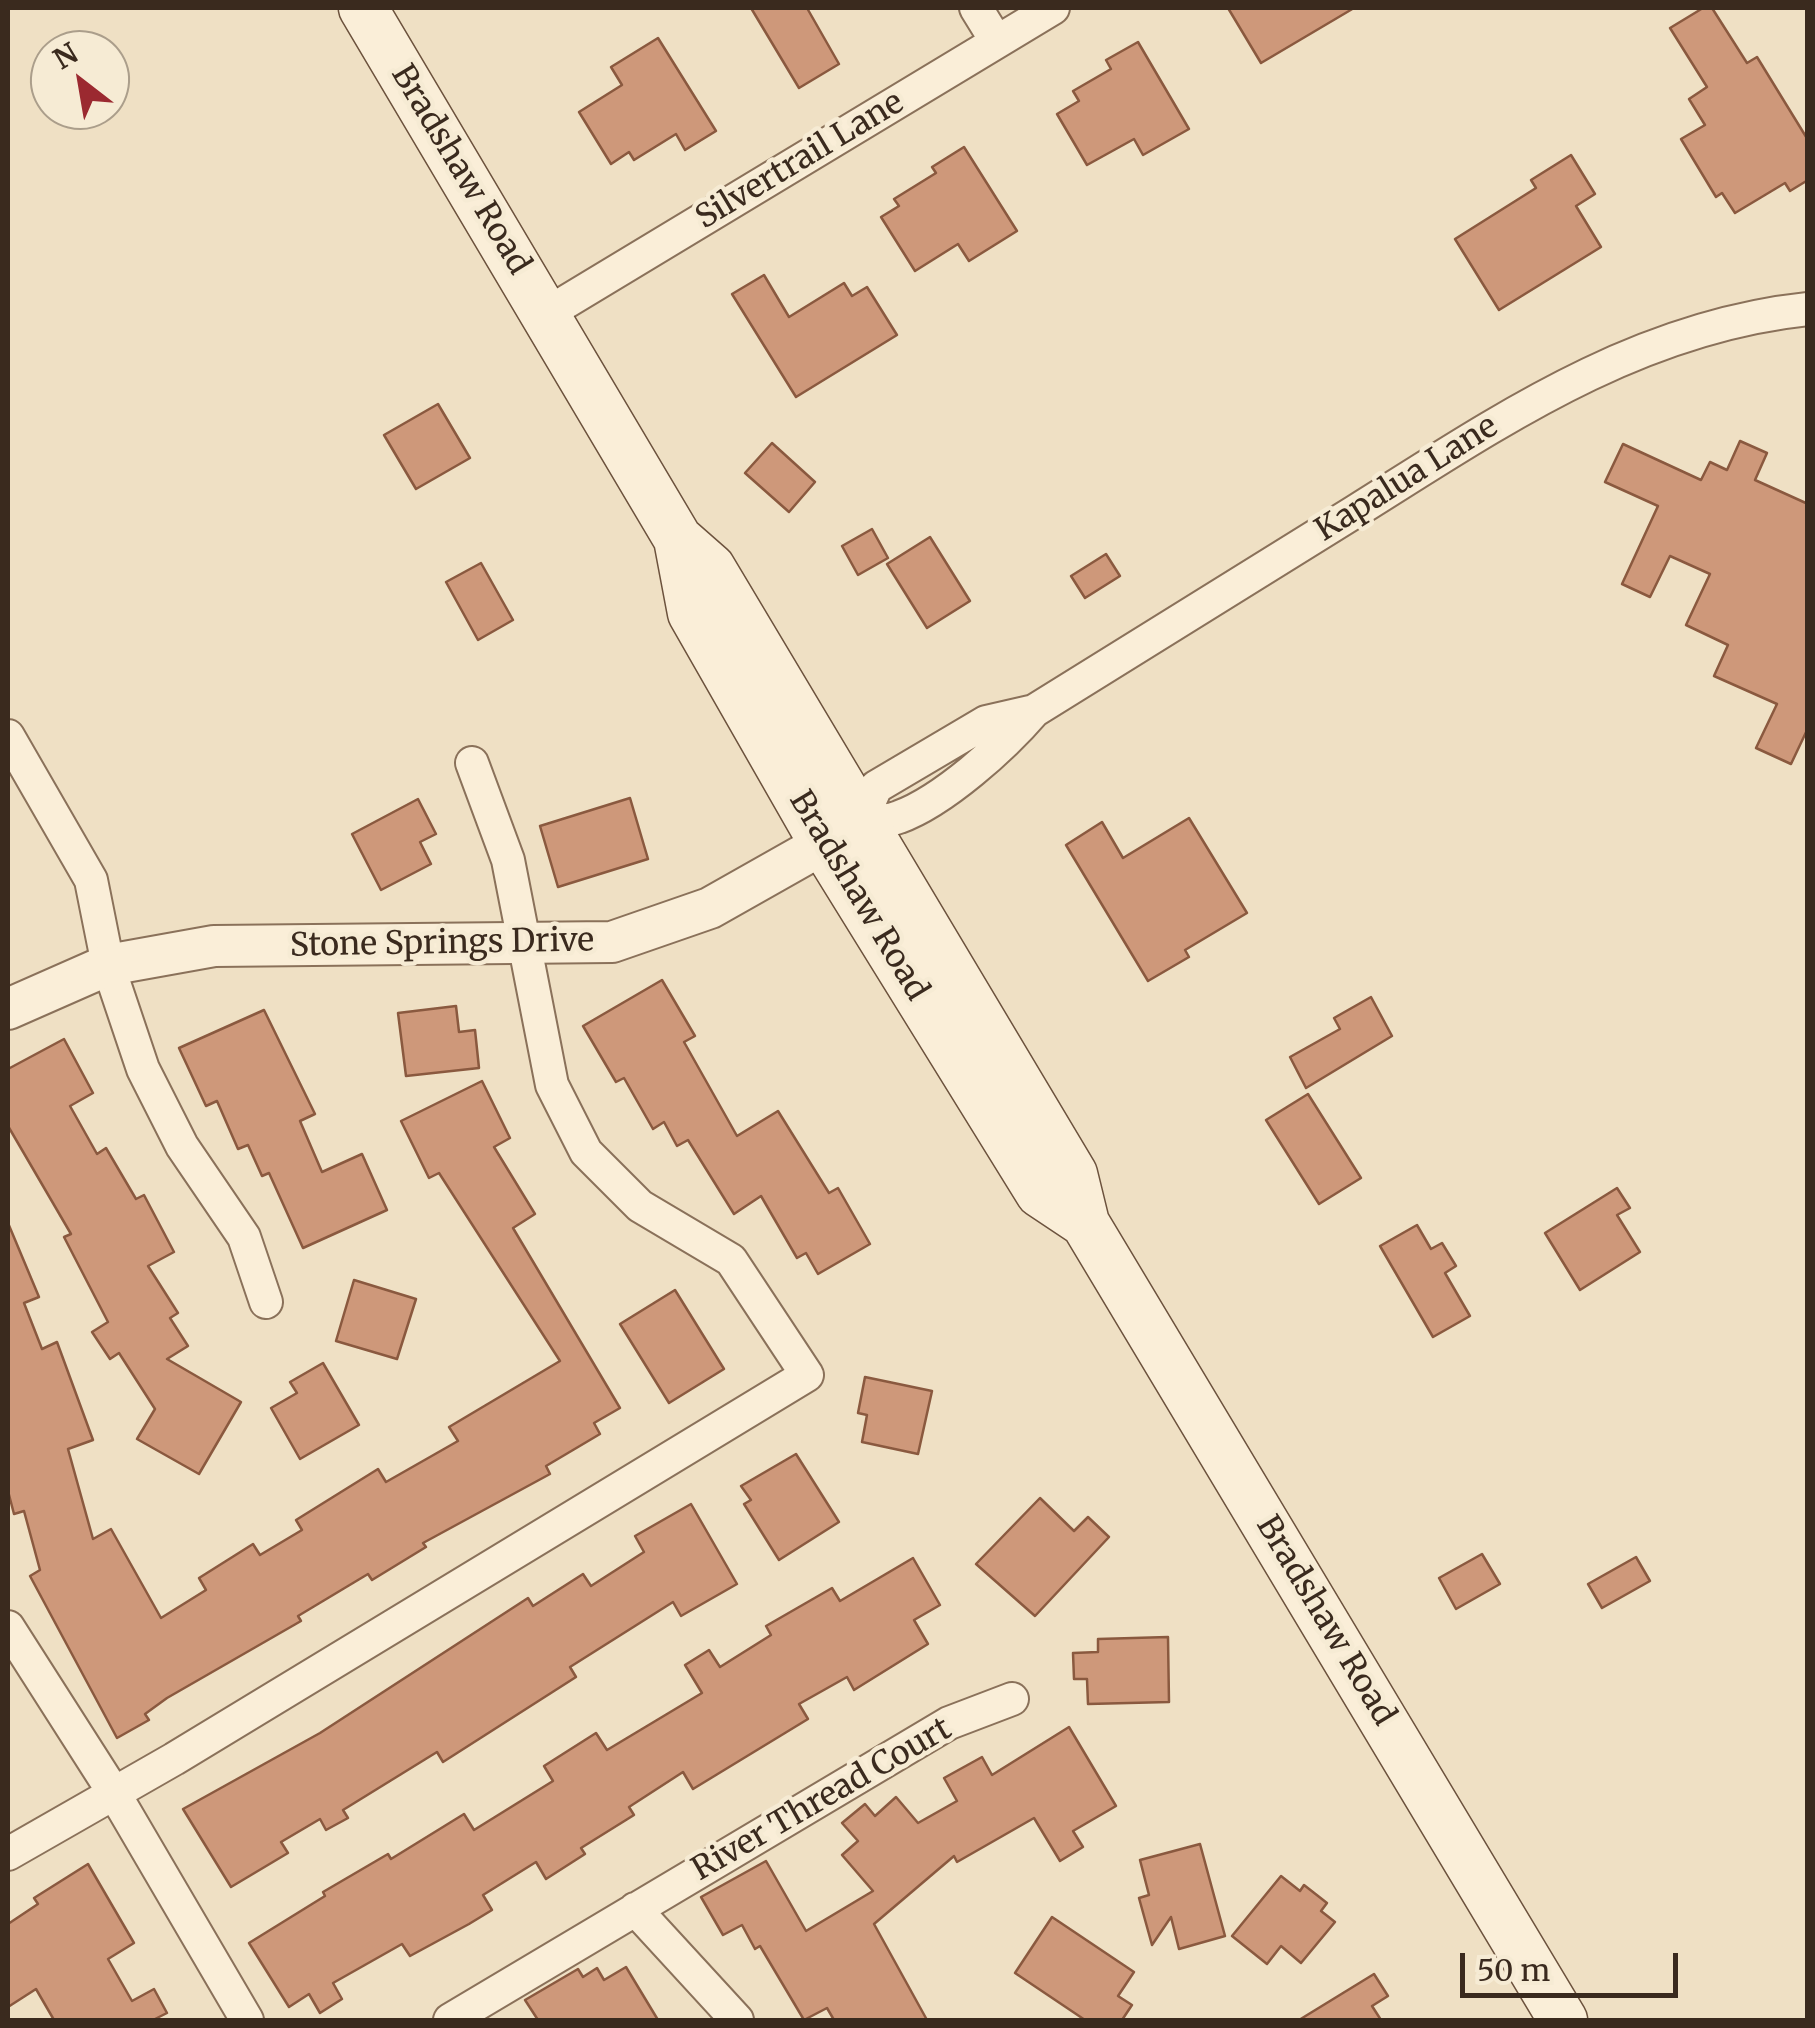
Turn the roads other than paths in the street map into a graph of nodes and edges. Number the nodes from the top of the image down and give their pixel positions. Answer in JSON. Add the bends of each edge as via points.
{"nodes":[{"id":1,"x":363,"y":8,"type":"edge"},
{"id":2,"x":976,"y":8,"type":"edge"},
{"id":3,"x":1053,"y":8,"type":"edge"},
{"id":4,"x":997,"y":42,"type":"junction"},
{"id":5,"x":1808,"y":309,"type":"edge"},
{"id":6,"x":546,"y":314,"type":"junction"},
{"id":7,"x":8,"y":736,"type":"edge"},
{"id":8,"x":472,"y":763,"type":"dead end"},
{"id":9,"x":842,"y":834,"type":"junction"},
{"id":10,"x":523,"y":944,"type":"junction"},
{"id":11,"x":108,"y":965,"type":"junction"},
{"id":12,"x":8,"y":1009,"type":"edge"},
{"id":13,"x":266,"y":1302,"type":"dead end"},
{"id":14,"x":8,"y":1627,"type":"edge"},
{"id":15,"x":1012,"y":1698,"type":"dead end"},
{"id":16,"x":114,"y":1793,"type":"junction"},
{"id":17,"x":8,"y":1854,"type":"edge"},
{"id":18,"x":635,"y":1910,"type":"junction"},
{"id":19,"x":247,"y":2020,"type":"edge"},
{"id":20,"x":450,"y":2020,"type":"edge"},
{"id":21,"x":737,"y":2020,"type":"edge"},
{"id":22,"x":1564,"y":2020,"type":"edge"}],
"edges":[{"from":1,"to":6,"type":"main road","name":"Bradshaw Road"},
{"from":2,"to":4,"type":"street"},
{"from":3,"to":4,"type":"street","name":"Silvertrail Lane"},
{"from":4,"to":6,"type":"street","name":"Silvertrail Lane"},
{"from":5,"to":9,"type":"street","name":"Kapalua Lane","via":[[1658,342],[1536,398],[1034,712],[986,722],[876,787]]},
{"from":6,"to":9,"type":"main road","name":"Bradshaw Road","via":[[678,538],[711,568]]},
{"from":7,"to":11,"type":"street","via":[[91,880]]},
{"from":8,"to":10,"type":"street","via":[[508,860]]},
{"from":9,"to":10,"type":"street","name":"Stone Springs Drive","via":[[710,908],[612,942]]},
{"from":9,"to":22,"type":"main road","name":"Bradshaw Road","via":[[1074,1174],[1086,1222]]},
{"from":10,"to":11,"type":"street","name":"Stone Springs Drive","via":[[214,946]]},
{"from":10,"to":16,"type":"street","via":[[552,1085],[586,1152],[640,1206],[731,1260],[807,1376]]},
{"from":11,"to":12,"type":"street","name":"Stone Springs Drive"},
{"from":11,"to":13,"type":"street","via":[[143,1069],[182,1146],[244,1237]]},
{"from":14,"to":16,"type":"street"},
{"from":15,"to":18,"type":"street","name":"River Thread Court","via":[[949,1723]]},
{"from":16,"to":17,"type":"street"},
{"from":16,"to":19,"type":"street"},
{"from":18,"to":20,"type":"street","name":"River Thread Court"},
{"from":18,"to":21,"type":"street"}]}
